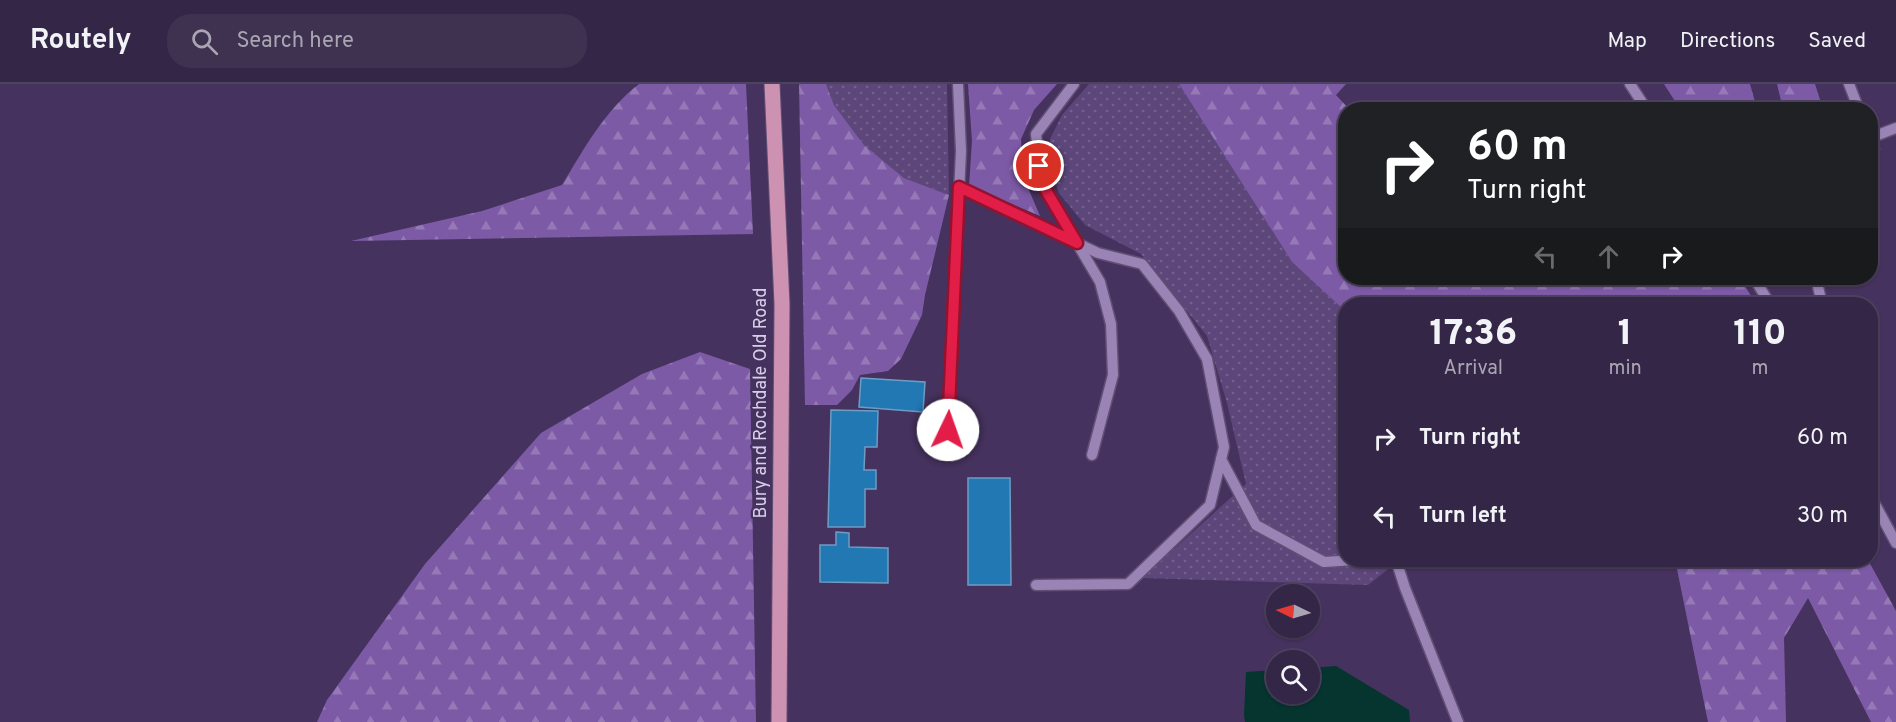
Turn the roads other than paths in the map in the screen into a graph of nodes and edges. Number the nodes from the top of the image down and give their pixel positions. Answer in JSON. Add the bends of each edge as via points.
{"nodes":[{"id":1,"x":772,"y":84,"type":"edge"},
{"id":2,"x":958,"y":84,"type":"edge"},
{"id":3,"x":1074,"y":84,"type":"edge"},
{"id":4,"x":1630,"y":84,"type":"edge"},
{"id":5,"x":1850,"y":84,"type":"edge"},
{"id":6,"x":1642,"y":102,"type":"edge"},
{"id":7,"x":1856,"y":102,"type":"edge"},
{"id":8,"x":1896,"y":128,"type":"edge"},
{"id":9,"x":1878,"y":136,"type":"edge"},
{"id":10,"x":959,"y":187,"type":"junction"},
{"id":11,"x":1077,"y":243,"type":"junction"},
{"id":12,"x":948,"y":430,"type":"dead end"},
{"id":13,"x":1092,"y":455,"type":"dead end"},
{"id":14,"x":1221,"y":459,"type":"junction"},
{"id":15,"x":1878,"y":510,"type":"edge"},
{"id":16,"x":1896,"y":543,"type":"edge"},
{"id":17,"x":1338,"y":561,"type":"edge"},
{"id":18,"x":1398,"y":567,"type":"edge"},
{"id":19,"x":1036,"y":585,"type":"dead end"},
{"id":20,"x":779,"y":722,"type":"edge"},
{"id":21,"x":1458,"y":722,"type":"edge"}],
"edges":[{"from":1,"to":20,"type":"main road","name":"Bury and Rochdale Old Road","via":[[782,304]]},
{"from":2,"to":10,"type":"street"},
{"from":3,"to":11,"type":"street","via":[[1036,134],[1041,182]]},
{"from":4,"to":6,"type":"street"},
{"from":5,"to":7,"type":"street"},
{"from":8,"to":9,"type":"street"},
{"from":10,"to":11,"type":"street"},
{"from":10,"to":12,"type":"street"},
{"from":11,"to":13,"type":"street","via":[[1100,282],[1111,324],[1113,375]]},
{"from":11,"to":14,"type":"street","via":[[1098,253],[1142,264],[1179,311],[1207,359],[1224,447]]},
{"from":14,"to":17,"type":"street","via":[[1256,525],[1324,562]]},
{"from":14,"to":19,"type":"street","via":[[1210,505],[1128,584]]},
{"from":15,"to":16,"type":"street"},
{"from":18,"to":21,"type":"street"}]}
